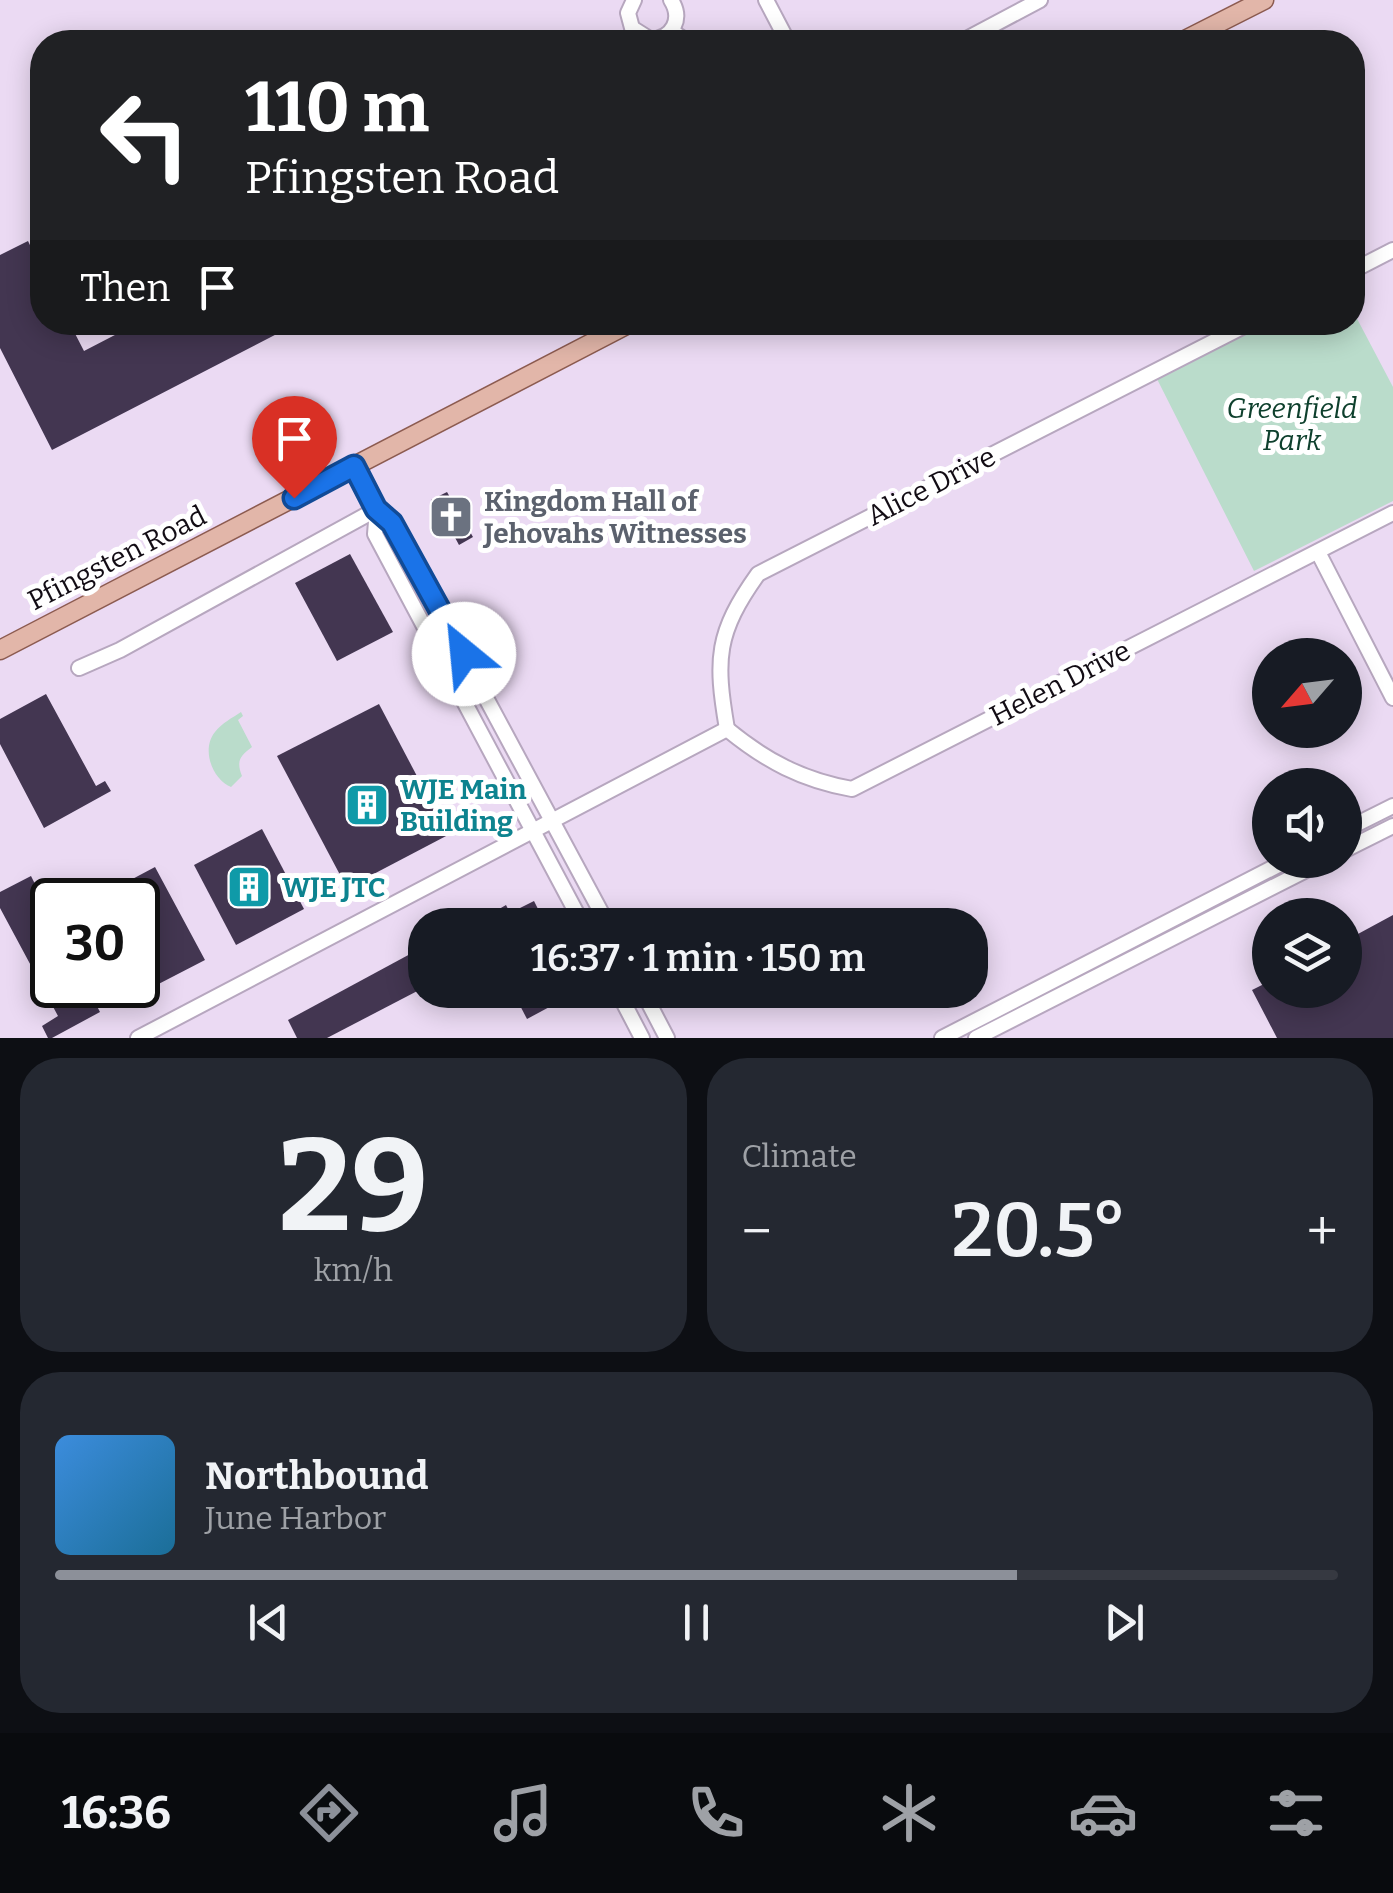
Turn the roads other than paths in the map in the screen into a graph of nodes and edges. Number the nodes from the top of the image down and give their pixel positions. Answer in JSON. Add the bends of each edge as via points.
{"nodes":[{"id":1,"x":634,"y":0,"type":"edge"},
{"id":2,"x":670,"y":0,"type":"edge"},
{"id":3,"x":766,"y":0,"type":"edge"},
{"id":4,"x":1040,"y":0,"type":"edge"},
{"id":5,"x":1264,"y":0,"type":"edge"},
{"id":6,"x":635,"y":30,"type":"edge"},
{"id":7,"x":672,"y":30,"type":"edge"},
{"id":8,"x":782,"y":30,"type":"edge"},
{"id":9,"x":989,"y":30,"type":"edge"},
{"id":10,"x":1205,"y":30,"type":"edge"},
{"id":11,"x":1393,"y":250,"type":"edge"},
{"id":12,"x":1365,"y":264,"type":"edge"},
{"id":13,"x":607,"y":335,"type":"edge"},
{"id":14,"x":1227,"y":335,"type":"edge"},
{"id":15,"x":354,"y":466,"type":"junction"},
{"id":16,"x":376,"y":509,"type":"junction"},
{"id":17,"x":1393,"y":513,"type":"edge"},
{"id":18,"x":1318,"y":552,"type":"junction"},
{"id":19,"x":0,"y":650,"type":"edge"},
{"id":20,"x":78,"y":668,"type":"dead end"},
{"id":21,"x":1393,"y":698,"type":"edge"},
{"id":22,"x":727,"y":729,"type":"junction"},
{"id":23,"x":1393,"y":806,"type":"edge"},
{"id":24,"x":552,"y":819,"type":"junction"},
{"id":25,"x":1362,"y":822,"type":"edge"},
{"id":26,"x":1393,"y":826,"type":"edge"},
{"id":27,"x":532,"y":828,"type":"junction"},
{"id":28,"x":1362,"y":842,"type":"edge"},
{"id":29,"x":1253,"y":878,"type":"edge"},
{"id":30,"x":1291,"y":878,"type":"edge"},
{"id":31,"x":574,"y":908,"type":"edge"},
{"id":32,"x":599,"y":908,"type":"edge"},
{"id":33,"x":626,"y":1008,"type":"edge"},
{"id":34,"x":651,"y":1008,"type":"edge"},
{"id":35,"x":138,"y":1038,"type":"edge"},
{"id":36,"x":642,"y":1038,"type":"edge"},
{"id":37,"x":667,"y":1038,"type":"edge"},
{"id":38,"x":942,"y":1038,"type":"edge"},
{"id":39,"x":976,"y":1038,"type":"edge"}],
"edges":[{"from":1,"to":6,"type":"street","via":[[629,21]]},
{"from":2,"to":7,"type":"street","via":[[677,16]]},
{"from":3,"to":8,"type":"street"},
{"from":4,"to":9,"type":"street"},
{"from":5,"to":10,"type":"main road"},
{"from":11,"to":12,"type":"street"},
{"from":13,"to":15,"type":"main road","name":"Pfingsten Road"},
{"from":14,"to":22,"type":"street","name":"Alice Drive","via":[[758,574],[733,609],[720,647]]},
{"from":15,"to":16,"type":"street"},
{"from":15,"to":19,"type":"main road","name":"Pfingsten Road"},
{"from":16,"to":20,"type":"street"},
{"from":16,"to":24,"type":"street","via":[[392,523]]},
{"from":16,"to":27,"type":"street","via":[[375,534]]},
{"from":17,"to":18,"type":"street","name":"Helen Drive"},
{"from":18,"to":21,"type":"street"},
{"from":18,"to":22,"type":"street","name":"Helen Drive","via":[[852,789],[788,772]]},
{"from":22,"to":24,"type":"street"},
{"from":23,"to":25,"type":"street"},
{"from":24,"to":27,"type":"street"},
{"from":24,"to":32,"type":"street"},
{"from":26,"to":28,"type":"street"},
{"from":27,"to":31,"type":"street"},
{"from":27,"to":35,"type":"street"},
{"from":29,"to":38,"type":"street"},
{"from":30,"to":39,"type":"street"},
{"from":33,"to":36,"type":"street"},
{"from":34,"to":37,"type":"street"}]}
